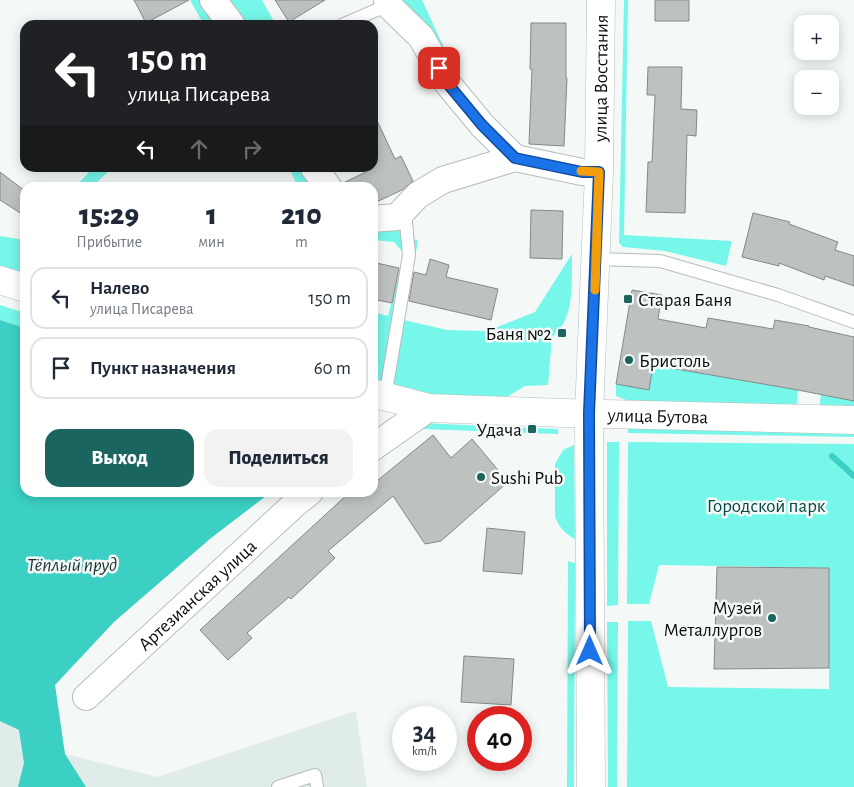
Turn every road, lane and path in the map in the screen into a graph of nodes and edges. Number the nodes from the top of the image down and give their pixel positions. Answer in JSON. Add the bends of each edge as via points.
{"nodes":[{"id":1,"x":213,"y":0,"type":"edge"},
{"id":2,"x":601,"y":0,"type":"edge"},
{"id":3,"x":388,"y":3,"type":"edge"},
{"id":4,"x":228,"y":20,"type":"edge"},
{"id":5,"x":352,"y":20,"type":"edge"},
{"id":6,"x":515,"y":158,"type":"junction"},
{"id":7,"x":599,"y":172,"type":"junction"},
{"id":8,"x":405,"y":208,"type":"junction"},
{"id":9,"x":378,"y":219,"type":"edge"},
{"id":10,"x":596,"y":259,"type":"junction"},
{"id":11,"x":0,"y":280,"type":"edge"},
{"id":12,"x":20,"y":286,"type":"edge"},
{"id":13,"x":854,"y":322,"type":"edge"},
{"id":14,"x":379,"y":395,"type":"edge"},
{"id":15,"x":429,"y":408,"type":"junction"},
{"id":16,"x":589,"y":413,"type":"junction"},
{"id":17,"x":854,"y":420,"type":"edge"},
{"id":18,"x":378,"y":444,"type":"edge"},
{"id":19,"x":304,"y":497,"type":"edge"},
{"id":20,"x":86,"y":697,"type":"dead end"},
{"id":21,"x":278,"y":787,"type":"edge"},
{"id":22,"x":317,"y":787,"type":"edge"},
{"id":23,"x":591,"y":787,"type":"edge"}],
"edges":[{"from":1,"to":4,"type":"street"},
{"from":2,"to":7,"type":"street","name":"улица Восстания"},
{"from":3,"to":5,"type":"lane"},
{"from":3,"to":6,"type":"street","via":[[421,36],[448,84]]},
{"from":6,"to":7,"type":"street","via":[[582,172]]},
{"from":6,"to":8,"type":"street","via":[[443,180],[418,195]]},
{"from":7,"to":10,"type":"street","name":"улица Восстания"},
{"from":8,"to":9,"type":"street","via":[[397,217]]},
{"from":8,"to":14,"type":"lane","via":[[408,255]]},
{"from":10,"to":13,"type":"lane","via":[[660,261],[778,295]]},
{"from":10,"to":16,"type":"street","name":"улица Восстания"},
{"from":11,"to":12,"type":"street"},
{"from":14,"to":15,"type":"street","name":"улица Бутова"},
{"from":15,"to":16,"type":"street","name":"улица Бутова"},
{"from":15,"to":18,"type":"street"},
{"from":16,"to":17,"type":"street","name":"улица Бутова"},
{"from":16,"to":23,"type":"street","name":"улица Восстания"},
{"from":19,"to":20,"type":"street","name":"Артезианская улица"},
{"from":21,"to":22,"type":"lane","via":[[315,775]]}]}
